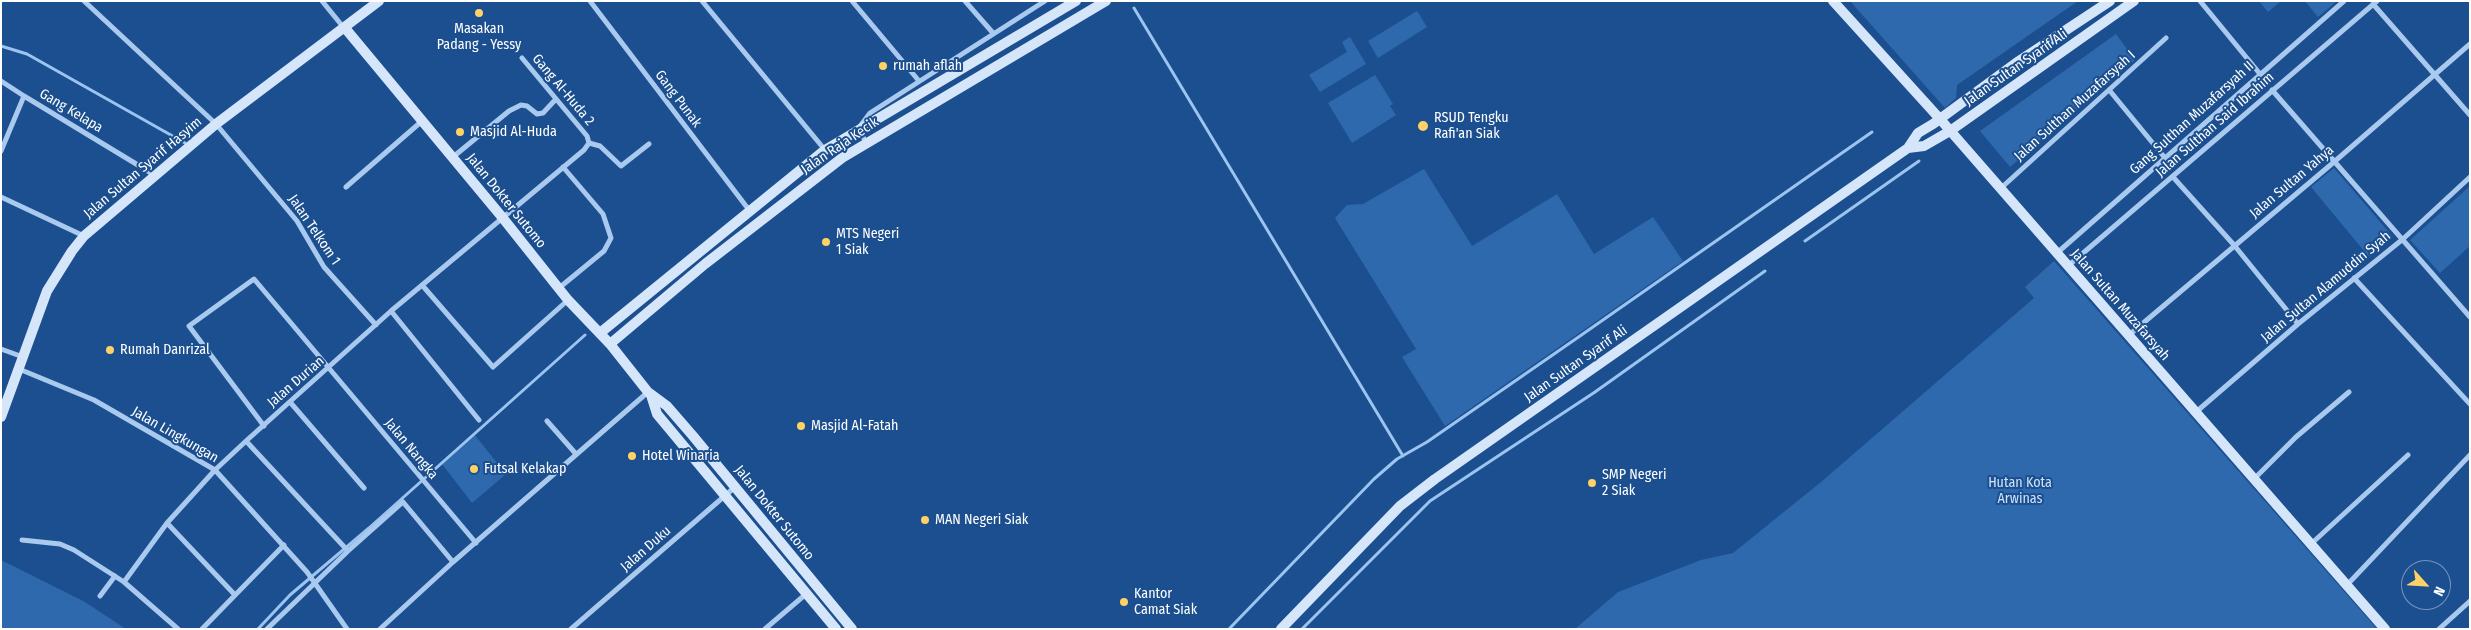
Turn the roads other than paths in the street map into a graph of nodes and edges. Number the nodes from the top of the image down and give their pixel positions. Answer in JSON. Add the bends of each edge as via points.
{"nodes":[{"id":1,"x":84,"y":1,"type":"edge"},
{"id":2,"x":322,"y":1,"type":"edge"},
{"id":3,"x":380,"y":1,"type":"edge"},
{"id":4,"x":590,"y":1,"type":"edge"},
{"id":5,"x":702,"y":1,"type":"edge"},
{"id":6,"x":852,"y":1,"type":"edge"},
{"id":7,"x":965,"y":1,"type":"edge"},
{"id":8,"x":1045,"y":1,"type":"edge"},
{"id":9,"x":1076,"y":1,"type":"edge"},
{"id":10,"x":1106,"y":1,"type":"edge"},
{"id":11,"x":1833,"y":1,"type":"edge"},
{"id":12,"x":2110,"y":1,"type":"edge"},
{"id":13,"x":2134,"y":1,"type":"edge"},
{"id":14,"x":2200,"y":1,"type":"edge"},
{"id":15,"x":2344,"y":1,"type":"edge"},
{"id":16,"x":2375,"y":3,"type":"edge"},
{"id":17,"x":344,"y":28,"type":"junction"},
{"id":18,"x":993,"y":33,"type":"junction"},
{"id":19,"x":2166,"y":38,"type":"dead end"},
{"id":20,"x":2470,"y":44,"type":"edge"},
{"id":21,"x":522,"y":58,"type":"dead end"},
{"id":22,"x":2260,"y":74,"type":"junction"},
{"id":23,"x":2435,"y":74,"type":"junction"},
{"id":24,"x":1,"y":81,"type":"edge"},
{"id":25,"x":919,"y":81,"type":"junction"},
{"id":26,"x":2272,"y":90,"type":"junction"},
{"id":27,"x":2110,"y":91,"type":"junction"},
{"id":28,"x":24,"y":96,"type":"junction"},
{"id":29,"x":556,"y":99,"type":"junction"},
{"id":30,"x":2470,"y":115,"type":"edge"},
{"id":31,"x":1940,"y":119,"type":"junction"},
{"id":32,"x":423,"y":121,"type":"junction"},
{"id":33,"x":216,"y":124,"type":"junction"},
{"id":34,"x":858,"y":131,"type":"junction"},
{"id":35,"x":1950,"y":131,"type":"junction"},
{"id":36,"x":866,"y":142,"type":"junction"},
{"id":37,"x":589,"y":143,"type":"junction"},
{"id":38,"x":649,"y":144,"type":"dead end"},
{"id":39,"x":1908,"y":148,"type":"junction"},
{"id":40,"x":825,"y":150,"type":"junction"},
{"id":41,"x":1,"y":151,"type":"edge"},
{"id":42,"x":452,"y":158,"type":"junction"},
{"id":43,"x":2164,"y":158,"type":"junction"},
{"id":44,"x":2334,"y":162,"type":"junction"},
{"id":45,"x":564,"y":167,"type":"junction"},
{"id":46,"x":156,"y":176,"type":"junction"},
{"id":47,"x":2173,"y":177,"type":"junction"},
{"id":48,"x":2470,"y":178,"type":"edge"},
{"id":49,"x":346,"y":186,"type":"dead end"},
{"id":50,"x":2000,"y":189,"type":"junction"},
{"id":51,"x":1,"y":197,"type":"edge"},
{"id":52,"x":749,"y":210,"type":"junction"},
{"id":53,"x":502,"y":216,"type":"junction"},
{"id":54,"x":84,"y":236,"type":"junction"},
{"id":55,"x":2403,"y":238,"type":"junction"},
{"id":56,"x":2234,"y":245,"type":"junction"},
{"id":57,"x":2056,"y":253,"type":"junction"},
{"id":58,"x":698,"y":255,"type":"junction"},
{"id":59,"x":705,"y":264,"type":"junction"},
{"id":60,"x":2068,"y":266,"type":"junction"},
{"id":61,"x":2354,"y":278,"type":"junction"},
{"id":62,"x":422,"y":285,"type":"junction"},
{"id":63,"x":559,"y":288,"type":"junction"},
{"id":64,"x":568,"y":300,"type":"junction"},
{"id":65,"x":391,"y":311,"type":"junction"},
{"id":66,"x":2469,"y":315,"type":"edge"},
{"id":67,"x":2298,"y":324,"type":"junction"},
{"id":68,"x":376,"y":325,"type":"junction"},
{"id":69,"x":600,"y":333,"type":"junction"},
{"id":70,"x":2128,"y":336,"type":"junction"},
{"id":71,"x":610,"y":344,"type":"junction"},
{"id":72,"x":1,"y":349,"type":"edge"},
{"id":73,"x":23,"y":357,"type":"junction"},
{"id":74,"x":329,"y":368,"type":"junction"},
{"id":75,"x":19,"y":369,"type":"junction"},
{"id":76,"x":2349,"y":392,"type":"dead end"},
{"id":77,"x":650,"y":393,"type":"junction"},
{"id":78,"x":290,"y":402,"type":"junction"},
{"id":79,"x":2470,"y":404,"type":"edge"},
{"id":80,"x":2196,"y":413,"type":"junction"},
{"id":81,"x":1,"y":417,"type":"edge"},
{"id":82,"x":479,"y":420,"type":"dead end"},
{"id":83,"x":547,"y":421,"type":"dead end"},
{"id":84,"x":264,"y":426,"type":"junction"},
{"id":85,"x":246,"y":441,"type":"junction"},
{"id":86,"x":576,"y":454,"type":"junction"},
{"id":87,"x":2408,"y":455,"type":"dead end"},
{"id":88,"x":2470,"y":455,"type":"edge"},
{"id":89,"x":215,"y":470,"type":"junction"},
{"id":90,"x":2255,"y":478,"type":"junction"},
{"id":91,"x":735,"y":487,"type":"junction"},
{"id":92,"x":364,"y":488,"type":"dead end"},
{"id":93,"x":725,"y":494,"type":"junction"},
{"id":94,"x":167,"y":523,"type":"junction"},
{"id":95,"x":22,"y":540,"type":"dead end"},
{"id":96,"x":476,"y":543,"type":"junction"},
{"id":97,"x":2312,"y":544,"type":"junction"},
{"id":98,"x":284,"y":545,"type":"junction"},
{"id":99,"x":348,"y":551,"type":"junction"},
{"id":100,"x":453,"y":562,"type":"junction"},
{"id":101,"x":115,"y":576,"type":"junction"},
{"id":102,"x":124,"y":582,"type":"junction"},
{"id":103,"x":314,"y":583,"type":"junction"},
{"id":104,"x":2347,"y":585,"type":"junction"},
{"id":105,"x":806,"y":593,"type":"junction"},
{"id":106,"x":235,"y":595,"type":"junction"},
{"id":107,"x":100,"y":596,"type":"dead end"},
{"id":108,"x":2470,"y":601,"type":"edge"},
{"id":109,"x":178,"y":629,"type":"edge"},
{"id":110,"x":202,"y":629,"type":"edge"},
{"id":111,"x":267,"y":629,"type":"edge"},
{"id":112,"x":346,"y":629,"type":"edge"},
{"id":113,"x":380,"y":629,"type":"edge"},
{"id":114,"x":571,"y":629,"type":"edge"},
{"id":115,"x":765,"y":629,"type":"edge"},
{"id":116,"x":836,"y":629,"type":"edge"},
{"id":117,"x":852,"y":629,"type":"edge"},
{"id":118,"x":1281,"y":629,"type":"edge"},
{"id":119,"x":2385,"y":629,"type":"edge"},
{"id":120,"x":2439,"y":629,"type":"edge"}],
"edges":[{"from":1,"to":33,"type":"street","name":"Jalan Telkom 1"},
{"from":2,"to":17,"type":"street","name":"Jalan Dokter Sutomo"},
{"from":3,"to":17,"type":"street","name":"Jalan Sultan Syarif Hasyim"},
{"from":4,"to":52,"type":"street","name":"Gang Punak"},
{"from":5,"to":40,"type":"street"},
{"from":6,"to":25,"type":"street"},
{"from":7,"to":18,"type":"street"},
{"from":8,"to":18,"type":"street"},
{"from":9,"to":34,"type":"street","name":"Jalan Raja Kecik"},
{"from":10,"to":36,"type":"street","name":"Jalan Raja Kecik"},
{"from":11,"to":31,"type":"street","name":"Jalan Sultan Muzafarsyah"},
{"from":12,"to":31,"type":"street","name":"Jalan Sultan Syarif Ali","via":[[2016,63]]},
{"from":13,"to":35,"type":"street","name":"Jalan Sultan Syarif Ali"},
{"from":14,"to":22,"type":"street"},
{"from":15,"to":22,"type":"street","name":"Gang Sulthan Muzafarsyah II"},
{"from":16,"to":23,"type":"street"},
{"from":16,"to":26,"type":"street","name":"Jalan Sulthan Said Ibrahim"},
{"from":17,"to":32,"type":"street","name":"Jalan Dokter Sutomo"},
{"from":17,"to":33,"type":"street","name":"Jalan Sultan Syarif Hasyim"},
{"from":18,"to":25,"type":"street"},
{"from":19,"to":27,"type":"street","name":"Jalan Sulthan Muzafarsyah I"},
{"from":20,"to":23,"type":"street","name":"Jalan Sultan Yahya"},
{"from":21,"to":29,"type":"street","name":"Gang Al-Huda 2"},
{"from":22,"to":43,"type":"street","name":"Gang Sulthan Muzafarsyah II"},
{"from":23,"to":30,"type":"street"},
{"from":23,"to":44,"type":"street","name":"Jalan Sultan Yahya"},
{"from":24,"to":28,"type":"street"},
{"from":25,"to":34,"type":"street","via":[[870,113]]},
{"from":26,"to":44,"type":"street"},
{"from":26,"to":47,"type":"street","name":"Jalan Sulthan Said Ibrahim"},
{"from":27,"to":43,"type":"street"},
{"from":27,"to":50,"type":"street","name":"Jalan Sulthan Muzafarsyah I"},
{"from":28,"to":41,"type":"street","name":"Gang Kelapa"},
{"from":28,"to":46,"type":"street","name":"Gang Kelapa"},
{"from":29,"to":37,"type":"street","name":"Gang Al-Huda 2","via":[[587,136]]},
{"from":29,"to":42,"type":"street","via":[[542,113],[521,105],[509,111]]},
{"from":31,"to":35,"type":"street","name":"Jalan Sultan Muzafarsyah"},
{"from":31,"to":39,"type":"street","name":"Jalan Sultan Syarif Ali","via":[[1918,133]]},
{"from":32,"to":42,"type":"street","name":"Jalan Dokter Sutomo"},
{"from":32,"to":49,"type":"street"},
{"from":33,"to":46,"type":"street","name":"Jalan Sultan Syarif Hasyim"},
{"from":33,"to":68,"type":"street","name":"Jalan Telkom 1","via":[[297,221],[324,267]]},
{"from":34,"to":36,"type":"street"},
{"from":34,"to":40,"type":"street","name":"Jalan Raja Kecik"},
{"from":35,"to":39,"type":"street","name":"Jalan Sultan Syarif Ali","via":[[1924,146]]},
{"from":35,"to":50,"type":"street","name":"Jalan Sultan Muzafarsyah"},
{"from":36,"to":59,"type":"street","name":"Jalan Raja Kecik"},
{"from":37,"to":38,"type":"street","via":[[600,146],[622,166]]},
{"from":37,"to":45,"type":"street","name":"Gang Al-Huda 2"},
{"from":39,"to":118,"type":"street","name":"Jalan Sultan Syarif Ali","via":[[1435,479],[1400,506]]},
{"from":40,"to":52,"type":"street","name":"Jalan Raja Kecik"},
{"from":42,"to":53,"type":"street","name":"Jalan Dokter Sutomo"},
{"from":43,"to":57,"type":"street","name":"Gang Sulthan Muzafarsyah II"},
{"from":44,"to":55,"type":"street"},
{"from":44,"to":56,"type":"street","name":"Jalan Sultan Yahya"},
{"from":45,"to":53,"type":"street","name":"Gang Al-Huda 2"},
{"from":45,"to":63,"type":"street","via":[[603,214],[611,238],[604,250]]},
{"from":46,"to":54,"type":"street","name":"Jalan Sultan Syarif Hasyim"},
{"from":47,"to":56,"type":"street"},
{"from":47,"to":60,"type":"street","name":"Jalan Sulthan Said Ibrahim"},
{"from":48,"to":55,"type":"street","name":"Jalan Sultan Alamuddin Syah"},
{"from":50,"to":57,"type":"street","name":"Jalan Sultan Muzafarsyah"},
{"from":51,"to":54,"type":"street"},
{"from":52,"to":58,"type":"street","name":"Jalan Raja Kecik"},
{"from":53,"to":62,"type":"street","name":"Jalan Durian"},
{"from":53,"to":63,"type":"street","name":"Jalan Dokter Sutomo"},
{"from":54,"to":73,"type":"street","name":"Jalan Sultan Syarif Hasyim","via":[[47,291]]},
{"from":55,"to":61,"type":"street","name":"Jalan Sultan Alamuddin Syah"},
{"from":55,"to":66,"type":"street"},
{"from":56,"to":67,"type":"street"},
{"from":56,"to":70,"type":"street","name":"Jalan Sultan Yahya"},
{"from":57,"to":60,"type":"street","name":"Jalan Sultan Muzafarsyah"},
{"from":58,"to":59,"type":"street"},
{"from":58,"to":69,"type":"street","name":"Jalan Raja Kecik"},
{"from":59,"to":71,"type":"street","name":"Jalan Raja Kecik"},
{"from":60,"to":70,"type":"street","name":"Jalan Sultan Muzafarsyah"},
{"from":61,"to":67,"type":"street","name":"Jalan Sultan Alamuddin Syah"},
{"from":61,"to":79,"type":"street"},
{"from":62,"to":64,"type":"street","via":[[493,367]]},
{"from":62,"to":65,"type":"street","name":"Jalan Durian"},
{"from":63,"to":64,"type":"street","name":"Jalan Dokter Sutomo"},
{"from":64,"to":69,"type":"street","name":"Jalan Dokter Sutomo"},
{"from":65,"to":68,"type":"street","name":"Jalan Durian"},
{"from":65,"to":82,"type":"street"},
{"from":67,"to":80,"type":"street","name":"Jalan Sultan Alamuddin Syah"},
{"from":68,"to":74,"type":"street","name":"Jalan Durian"},
{"from":69,"to":71,"type":"street","name":"Jalan Dokter Sutomo"},
{"from":70,"to":80,"type":"street","name":"Jalan Sultan Muzafarsyah"},
{"from":71,"to":77,"type":"street","name":"Jalan Dokter Sutomo"},
{"from":72,"to":73,"type":"street"},
{"from":73,"to":75,"type":"street","name":"Jalan Sultan Syarif Hasyim"},
{"from":74,"to":78,"type":"street","name":"Jalan Durian"},
{"from":74,"to":84,"type":"street","name":"Jalan Nangka","via":[[254,279],[189,326]]},
{"from":74,"to":96,"type":"street","name":"Jalan Nangka"},
{"from":75,"to":81,"type":"street","name":"Jalan Sultan Syarif Hasyim"},
{"from":75,"to":89,"type":"street","name":"Jalan Lingkungan","via":[[94,400]]},
{"from":76,"to":90,"type":"street","via":[[2296,437]]},
{"from":77,"to":86,"type":"street"},
{"from":77,"to":91,"type":"street","name":"Jalan Dokter Sutomo","via":[[667,406]]},
{"from":77,"to":93,"type":"street","name":"Jalan Dokter Sutomo","via":[[657,414]]},
{"from":78,"to":84,"type":"street","name":"Jalan Durian"},
{"from":78,"to":92,"type":"street"},
{"from":80,"to":90,"type":"street","name":"Jalan Sultan Muzafarsyah"},
{"from":83,"to":86,"type":"street"},
{"from":84,"to":85,"type":"street","name":"Jalan Durian"},
{"from":85,"to":89,"type":"street","name":"Jalan Durian"},
{"from":85,"to":99,"type":"street"},
{"from":86,"to":96,"type":"street"},
{"from":87,"to":97,"type":"street"},
{"from":88,"to":104,"type":"street"},
{"from":89,"to":94,"type":"street","name":"Jalan Durian"},
{"from":89,"to":98,"type":"street","name":"Jalan Lingkungan"},
{"from":90,"to":97,"type":"street","name":"Jalan Sultan Muzafarsyah"},
{"from":91,"to":93,"type":"street","name":"Jalan Duku"},
{"from":91,"to":117,"type":"street","name":"Jalan Dokter Sutomo"},
{"from":93,"to":105,"type":"street","name":"Jalan Dokter Sutomo"},
{"from":93,"to":114,"type":"street","name":"Jalan Duku"},
{"from":94,"to":102,"type":"street","name":"Jalan Durian"},
{"from":94,"to":106,"type":"street"},
{"from":95,"to":101,"type":"street","via":[[60,544]]},
{"from":96,"to":100,"type":"street"},
{"from":97,"to":104,"type":"street","name":"Jalan Sultan Muzafarsyah"},
{"from":98,"to":103,"type":"street","name":"Jalan Lingkungan"},
{"from":98,"to":106,"type":"street"},
{"from":99,"to":100,"type":"street","via":[[403,502]]},
{"from":99,"to":103,"type":"street"},
{"from":100,"to":113,"type":"street"},
{"from":101,"to":102,"type":"street"},
{"from":101,"to":107,"type":"street"},
{"from":102,"to":109,"type":"street"},
{"from":103,"to":111,"type":"street"},
{"from":103,"to":112,"type":"street","name":"Jalan Lingkungan"},
{"from":104,"to":119,"type":"street","name":"Jalan Sultan Muzafarsyah"},
{"from":105,"to":115,"type":"street"},
{"from":105,"to":116,"type":"street","name":"Jalan Dokter Sutomo"},
{"from":106,"to":110,"type":"street"},
{"from":108,"to":120,"type":"street"}]}
